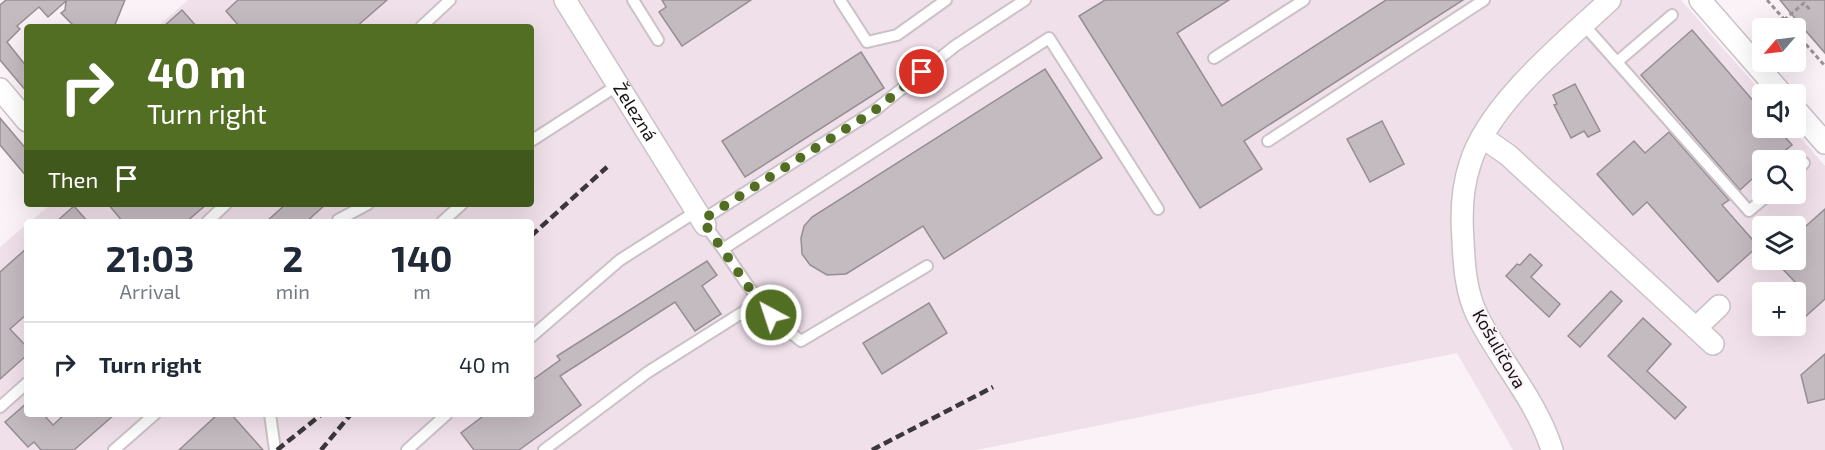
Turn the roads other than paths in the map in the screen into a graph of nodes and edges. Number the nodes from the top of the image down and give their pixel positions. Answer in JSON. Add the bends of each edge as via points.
{"nodes":[{"id":1,"x":450,"y":0,"type":"edge"},
{"id":2,"x":565,"y":0,"type":"edge"},
{"id":3,"x":633,"y":0,"type":"edge"},
{"id":4,"x":840,"y":0,"type":"edge"},
{"id":5,"x":946,"y":0,"type":"edge"},
{"id":6,"x":1025,"y":0,"type":"edge"},
{"id":7,"x":1304,"y":0,"type":"edge"},
{"id":8,"x":1484,"y":0,"type":"edge"},
{"id":9,"x":1610,"y":0,"type":"edge"},
{"id":10,"x":1700,"y":0,"type":"edge"},
{"id":11,"x":1672,"y":15,"type":"dead end"},
{"id":12,"x":424,"y":24,"type":"edge"},
{"id":13,"x":1584,"y":25,"type":"junction"},
{"id":14,"x":658,"y":40,"type":"dead end"},
{"id":15,"x":1214,"y":58,"type":"dead end"},
{"id":16,"x":1617,"y":62,"type":"junction"},
{"id":17,"x":1773,"y":84,"type":"edge"},
{"id":18,"x":618,"y":85,"type":"junction"},
{"id":19,"x":0,"y":89,"type":"edge"},
{"id":20,"x":24,"y":117,"type":"edge"},
{"id":21,"x":1806,"y":121,"type":"edge"},
{"id":22,"x":1482,"y":137,"type":"junction"},
{"id":23,"x":534,"y":139,"type":"edge"},
{"id":24,"x":1268,"y":141,"type":"dead end"},
{"id":25,"x":1825,"y":143,"type":"edge"},
{"id":26,"x":1757,"y":204,"type":"edge"},
{"id":27,"x":223,"y":207,"type":"edge"},
{"id":28,"x":362,"y":207,"type":"edge"},
{"id":29,"x":459,"y":207,"type":"edge"},
{"id":30,"x":1158,"y":209,"type":"dead end"},
{"id":31,"x":210,"y":219,"type":"edge"},
{"id":32,"x":340,"y":219,"type":"edge"},
{"id":33,"x":445,"y":219,"type":"edge"},
{"id":34,"x":701,"y":219,"type":"junction"},
{"id":35,"x":723,"y":249,"type":"junction"},
{"id":36,"x":927,"y":267,"type":"dead end"},
{"id":37,"x":759,"y":302,"type":"junction"},
{"id":38,"x":1719,"y":306,"type":"dead end"},
{"id":39,"x":1696,"y":328,"type":"junction"},
{"id":40,"x":534,"y":334,"type":"edge"},
{"id":41,"x":1713,"y":344,"type":"dead end"},
{"id":42,"x":24,"y":386,"type":"edge"},
{"id":43,"x":0,"y":407,"type":"edge"},
{"id":44,"x":152,"y":417,"type":"edge"},
{"id":45,"x":270,"y":417,"type":"edge"},
{"id":46,"x":444,"y":417,"type":"edge"},
{"id":47,"x":114,"y":450,"type":"edge"},
{"id":48,"x":275,"y":450,"type":"edge"},
{"id":49,"x":407,"y":450,"type":"edge"},
{"id":50,"x":544,"y":450,"type":"edge"},
{"id":51,"x":1552,"y":450,"type":"edge"}],
"edges":[{"from":1,"to":12,"type":"lane"},
{"from":2,"to":18,"type":"street","name":"Železná"},
{"from":3,"to":14,"type":"lane"},
{"from":4,"to":5,"type":"lane","via":[[867,42],[897,35]]},
{"from":6,"to":34,"type":"lane","via":[[955,46],[874,111]]},
{"from":7,"to":15,"type":"lane"},
{"from":8,"to":24,"type":"lane"},
{"from":9,"to":13,"type":"street","name":"Košuličova"},
{"from":10,"to":17,"type":"street"},
{"from":11,"to":16,"type":"lane"},
{"from":13,"to":16,"type":"lane"},
{"from":13,"to":22,"type":"street","name":"Košuličova","via":[[1514,94]]},
{"from":16,"to":26,"type":"lane","via":[[1749,211]]},
{"from":18,"to":23,"type":"lane"},
{"from":18,"to":34,"type":"street","name":"Železná"},
{"from":19,"to":20,"type":"street"},
{"from":21,"to":25,"type":"street"},
{"from":22,"to":39,"type":"street","via":[[1508,155]]},
{"from":22,"to":51,"type":"street","name":"Košuličova","via":[[1470,162],[1464,193],[1462,232],[1468,290],[1476,313],[1547,433]]},
{"from":27,"to":31,"type":"lane"},
{"from":28,"to":32,"type":"lane"},
{"from":29,"to":33,"type":"lane"},
{"from":30,"to":35,"type":"lane","via":[[1049,38]]},
{"from":34,"to":35,"type":"lane"},
{"from":34,"to":40,"type":"lane","via":[[620,260]]},
{"from":35,"to":37,"type":"lane"},
{"from":36,"to":37,"type":"lane","via":[[801,340]]},
{"from":37,"to":50,"type":"lane","via":[[648,372]]},
{"from":38,"to":39,"type":"street"},
{"from":39,"to":41,"type":"street"},
{"from":42,"to":43,"type":"lane"},
{"from":44,"to":47,"type":"lane"},
{"from":45,"to":48,"type":"lane"},
{"from":46,"to":49,"type":"lane"}]}
